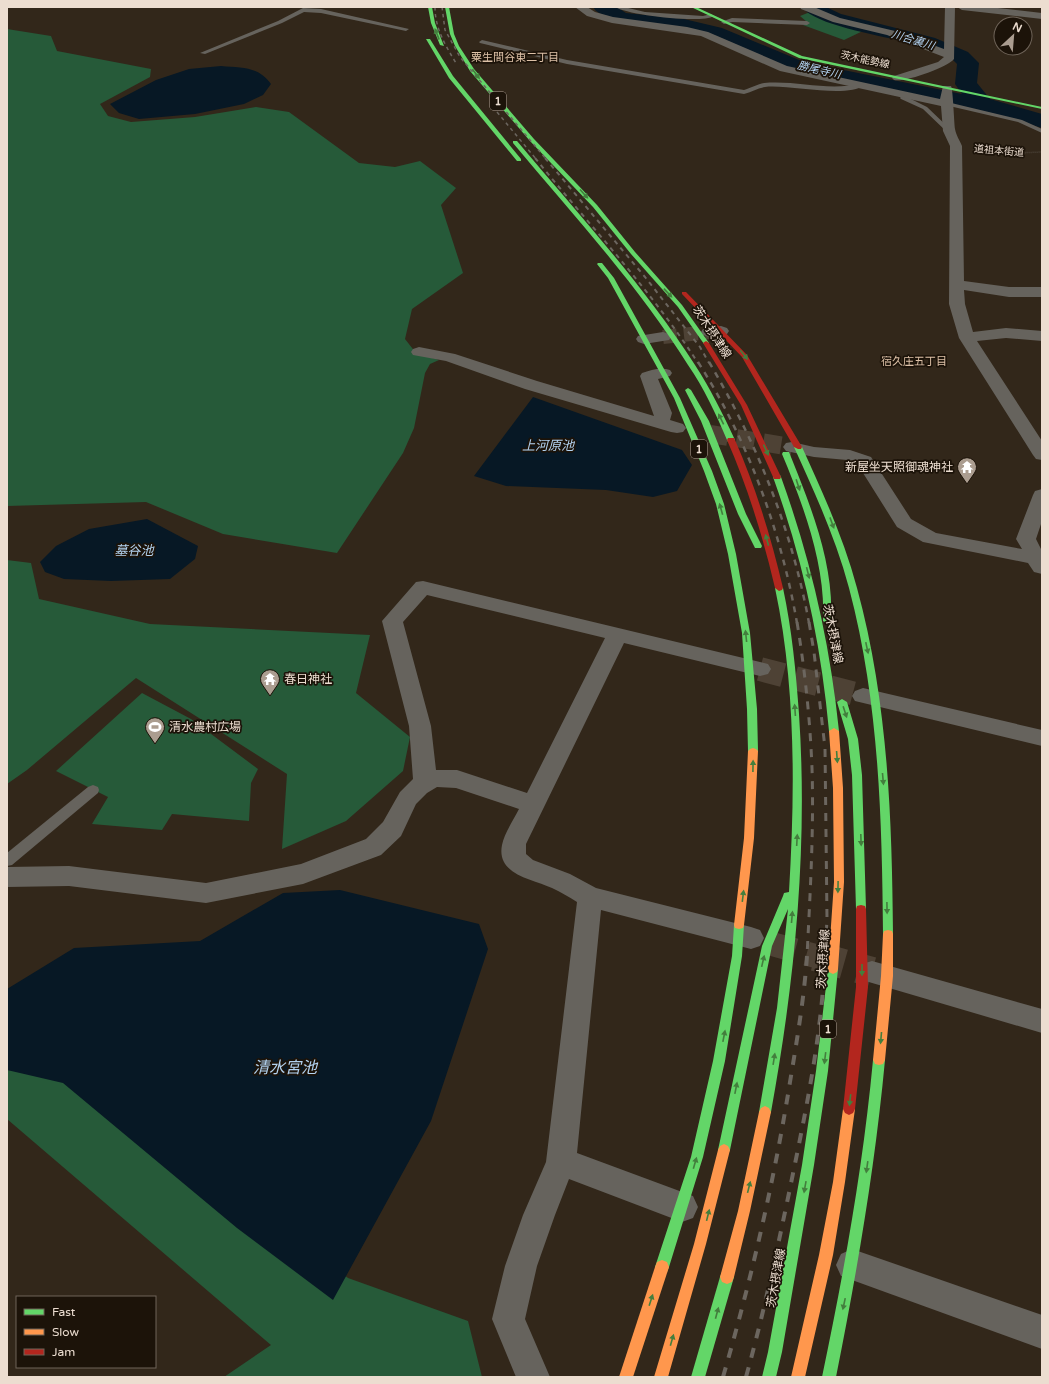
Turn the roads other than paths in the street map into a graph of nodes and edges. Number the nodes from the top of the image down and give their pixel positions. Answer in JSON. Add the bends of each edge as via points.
{"nodes":[{"id":1,"x":430,"y":7,"type":"edge"},
{"id":2,"x":447,"y":7,"type":"edge"},
{"id":3,"x":584,"y":7,"type":"edge"},
{"id":4,"x":618,"y":7,"type":"edge"},
{"id":5,"x":693,"y":7,"type":"edge"},
{"id":6,"x":805,"y":7,"type":"edge"},
{"id":7,"x":950,"y":7,"type":"edge"},
{"id":8,"x":962,"y":7,"type":"edge"},
{"id":9,"x":711,"y":16,"type":"junction"},
{"id":10,"x":1042,"y":16,"type":"edge"},
{"id":11,"x":724,"y":22,"type":"junction"},
{"id":12,"x":807,"y":23,"type":"dead end"},
{"id":13,"x":406,"y":29,"type":"dead end"},
{"id":14,"x":465,"y":41,"type":"dead end"},
{"id":15,"x":482,"y":42,"type":"dead end"},
{"id":16,"x":949,"y":52,"type":"junction"},
{"id":17,"x":203,"y":53,"type":"dead end"},
{"id":18,"x":477,"y":61,"type":"dead end"},
{"id":19,"x":453,"y":64,"type":"dead end"},
{"id":20,"x":876,"y":74,"type":"junction"},
{"id":21,"x":898,"y":78,"type":"junction"},
{"id":22,"x":861,"y":85,"type":"junction"},
{"id":23,"x":905,"y":95,"type":"junction"},
{"id":24,"x":947,"y":96,"type":"junction"},
{"id":25,"x":1042,"y":108,"type":"edge"},
{"id":26,"x":531,"y":124,"type":"dead end"},
{"id":27,"x":950,"y":131,"type":"junction"},
{"id":28,"x":1042,"y":131,"type":"edge"},
{"id":29,"x":557,"y":165,"type":"junction"},
{"id":30,"x":538,"y":185,"type":"dead end"},
{"id":31,"x":592,"y":254,"type":"dead end"},
{"id":32,"x":957,"y":284,"type":"junction"},
{"id":33,"x":679,"y":288,"type":"dead end"},
{"id":34,"x":1042,"y":292,"type":"edge"},
{"id":35,"x":719,"y":334,"type":"junction"},
{"id":36,"x":1042,"y":336,"type":"edge"},
{"id":37,"x":663,"y":337,"type":"tunnel mouth"},
{"id":38,"x":967,"y":338,"type":"junction"},
{"id":39,"x":644,"y":339,"type":"junction"},
{"id":40,"x":419,"y":352,"type":"dead end"},
{"id":41,"x":732,"y":355,"type":"dead end"},
{"id":42,"x":663,"y":364,"type":"junction"},
{"id":43,"x":685,"y":384,"type":"dead end"},
{"id":44,"x":660,"y":423,"type":"junction"},
{"id":45,"x":677,"y":428,"type":"dead end"},
{"id":46,"x":791,"y":448,"type":"junction"},
{"id":47,"x":1042,"y":455,"type":"edge"},
{"id":48,"x":1042,"y":495,"type":"edge"},
{"id":49,"x":1039,"y":564,"type":"edge"},
{"id":50,"x":775,"y":573,"type":"junction"},
{"id":51,"x":617,"y":635,"type":"junction"},
{"id":52,"x":823,"y":640,"type":"junction"},
{"id":53,"x":754,"y":668,"type":"junction"},
{"id":54,"x":829,"y":676,"type":"junction"},
{"id":55,"x":869,"y":697,"type":"junction"},
{"id":56,"x":1042,"y":738,"type":"edge"},
{"id":57,"x":425,"y":782,"type":"junction"},
{"id":58,"x":93,"y":790,"type":"dead end"},
{"id":59,"x":533,"y":804,"type":"junction"},
{"id":60,"x":7,"y":862,"type":"edge"},
{"id":61,"x":7,"y":877,"type":"edge"},
{"id":62,"x":796,"y":878,"type":"junction"},
{"id":63,"x":590,"y":897,"type":"junction"},
{"id":64,"x":745,"y":936,"type":"junction"},
{"id":65,"x":879,"y":974,"type":"junction"},
{"id":66,"x":1042,"y":1021,"type":"edge"},
{"id":67,"x":561,"y":1162,"type":"junction"},
{"id":68,"x":682,"y":1207,"type":"junction"},
{"id":69,"x":852,"y":1265,"type":"junction"},
{"id":70,"x":1042,"y":1332,"type":"edge"},
{"id":71,"x":533,"y":1377,"type":"edge"},
{"id":72,"x":626,"y":1377,"type":"edge"},
{"id":73,"x":661,"y":1377,"type":"edge"},
{"id":74,"x":698,"y":1377,"type":"edge"},
{"id":75,"x":769,"y":1377,"type":"edge"},
{"id":76,"x":798,"y":1377,"type":"edge"},
{"id":77,"x":829,"y":1377,"type":"edge"}],
"edges":[{"from":19,"to":1,"type":"main road","one_way":true,"via":[[439,38]]},
{"from":2,"to":29,"type":"main road","name":"茨木摂津線","number":"1","one_way":true,"via":[[447,18],[454,37],[470,67],[532,140]]},
{"from":3,"to":22,"type":"street","via":[[591,14],[612,20],[704,34],[784,69]]},
{"from":4,"to":9,"type":"lane","via":[[645,14],[703,18]]},
{"from":5,"to":9,"type":"main road","name":"茨木能勢線"},
{"from":6,"to":16,"type":"street","via":[[837,20],[891,33]]},
{"from":7,"to":16,"type":"street"},
{"from":8,"to":10,"type":"street"},
{"from":9,"to":11,"type":"main road","name":"茨木能勢線"},
{"from":11,"to":12,"type":"lane","via":[[732,20]]},
{"from":11,"to":20,"type":"main road","name":"茨木能勢線","via":[[801,57]]},
{"from":13,"to":17,"type":"lane","via":[[321,11],[303,10]]},
{"from":14,"to":18,"type":"main road"},
{"from":15,"to":22,"type":"lane","via":[[566,62],[744,92],[764,85],[840,89]]},
{"from":16,"to":21,"type":"street","via":[[949,59],[942,64]]},
{"from":20,"to":21,"type":"main road","name":"茨木能勢線"},
{"from":20,"to":22,"type":"street"},
{"from":21,"to":24,"type":"main road","name":"茨木能勢線"},
{"from":22,"to":23,"type":"street"},
{"from":23,"to":24,"type":"street"},
{"from":23,"to":27,"type":"lane","via":[[903,98],[925,108]]},
{"from":24,"to":25,"type":"main road","name":"茨木能勢線","via":[[964,92]]},
{"from":24,"to":27,"type":"street"},
{"from":24,"to":28,"type":"lane"},
{"from":26,"to":29,"type":"main road","number":"1"},
{"from":27,"to":32,"type":"street","via":[[956,146]]},
{"from":29,"to":52,"type":"main road","name":"茨木摂津線","number":"1","one_way":true,"via":[[679,304],[702,336],[744,405],[774,467],[799,537]]},
{"from":50,"to":30,"type":"main road","number":"1","one_way":true,"via":[[742,464],[714,403],[686,355],[648,302],[463,77],[457,76],[425,36],[451,77]]},
{"from":31,"to":39,"type":"main road","number":"1","via":[[611,278]]},
{"from":32,"to":34,"type":"street","via":[[1009,292]]},
{"from":32,"to":38,"type":"street","via":[[957,304]]},
{"from":33,"to":35,"type":"main road","number":"1"},
{"from":35,"to":41,"type":"main road"},
{"from":35,"to":46,"type":"main road","number":"1","one_way":true,"via":[[745,356],[753,367]]},
{"from":36,"to":38,"type":"street","via":[[1006,333]]},
{"from":37,"to":39,"type":"street"},
{"from":38,"to":47,"type":"street"},
{"from":39,"to":42,"type":"main road","number":"1"},
{"from":40,"to":44,"type":"street","via":[[450,357],[531,385]]},
{"from":42,"to":44,"type":"street","via":[[648,376],[663,413]]},
{"from":53,"to":42,"type":"main road","number":"1","one_way":true,"via":[[720,504]]},
{"from":43,"to":50,"type":"main road","number":"1","via":[[705,421],[747,525]]},
{"from":44,"to":45,"type":"street"},
{"from":46,"to":49,"type":"street","via":[[850,455],[865,461],[904,523],[930,538]]},
{"from":46,"to":52,"type":"main road","number":"1","one_way":true,"via":[[795,474],[827,582],[828,618]]},
{"from":46,"to":55,"type":"main road","number":"1","one_way":true,"via":[[831,520],[853,588],[870,664]]},
{"from":48,"to":49,"type":"street","via":[[1026,539]]},
{"from":62,"to":50,"type":"main road","number":"1","one_way":true,"via":[[799,788],[796,708],[786,624]]},
{"from":51,"to":53,"type":"street"},
{"from":51,"to":57,"type":"street","via":[[423,587],[392,621],[420,726]]},
{"from":51,"to":59,"type":"street"},
{"from":52,"to":54,"type":"main road","name":"茨木摂津線","number":"1"},
{"from":64,"to":53,"type":"main road","number":"1","one_way":true,"via":[[752,797]]},
{"from":54,"to":75,"type":"main road","name":"茨木摂津線","number":"1","one_way":true,"via":[[838,762],[839,804],[838,911],[833,983],[813,1140]]},
{"from":54,"to":76,"type":"main road","one_way":true,"via":[[840,698],[856,756],[861,865],[862,987],[839,1182],[826,1254]]},
{"from":55,"to":56,"type":"street"},
{"from":55,"to":65,"type":"main road","number":"1","one_way":true,"via":[[885,809],[888,933]]},
{"from":57,"to":59,"type":"street","via":[[448,777]]},
{"from":57,"to":61,"type":"street","via":[[408,799],[382,841],[372,848],[303,874],[206,893],[69,876]]},
{"from":58,"to":60,"type":"lane"},
{"from":59,"to":63,"type":"street","via":[[514,844],[514,857],[524,867],[561,881]]},
{"from":73,"to":62,"type":"main road","number":"1","one_way":true,"via":[[700,1244],[724,1148],[767,946]]},
{"from":74,"to":62,"type":"main road","number":"1","one_way":true,"via":[[734,1251],[756,1159],[786,981]]},
{"from":63,"to":64,"type":"street"},
{"from":63,"to":67,"type":"street"},
{"from":68,"to":64,"type":"main road","number":"1","one_way":true,"via":[[697,1157],[716,1075],[737,956]]},
{"from":65,"to":66,"type":"street"},
{"from":65,"to":69,"type":"main road","number":"1","one_way":true,"via":[[875,1109]]},
{"from":67,"to":68,"type":"street"},
{"from":67,"to":71,"type":"street","via":[[521,1266],[508,1318]]},
{"from":72,"to":68,"type":"main road","number":"1","one_way":true},
{"from":69,"to":70,"type":"street"},
{"from":69,"to":77,"type":"main road","number":"1","one_way":true}]}
